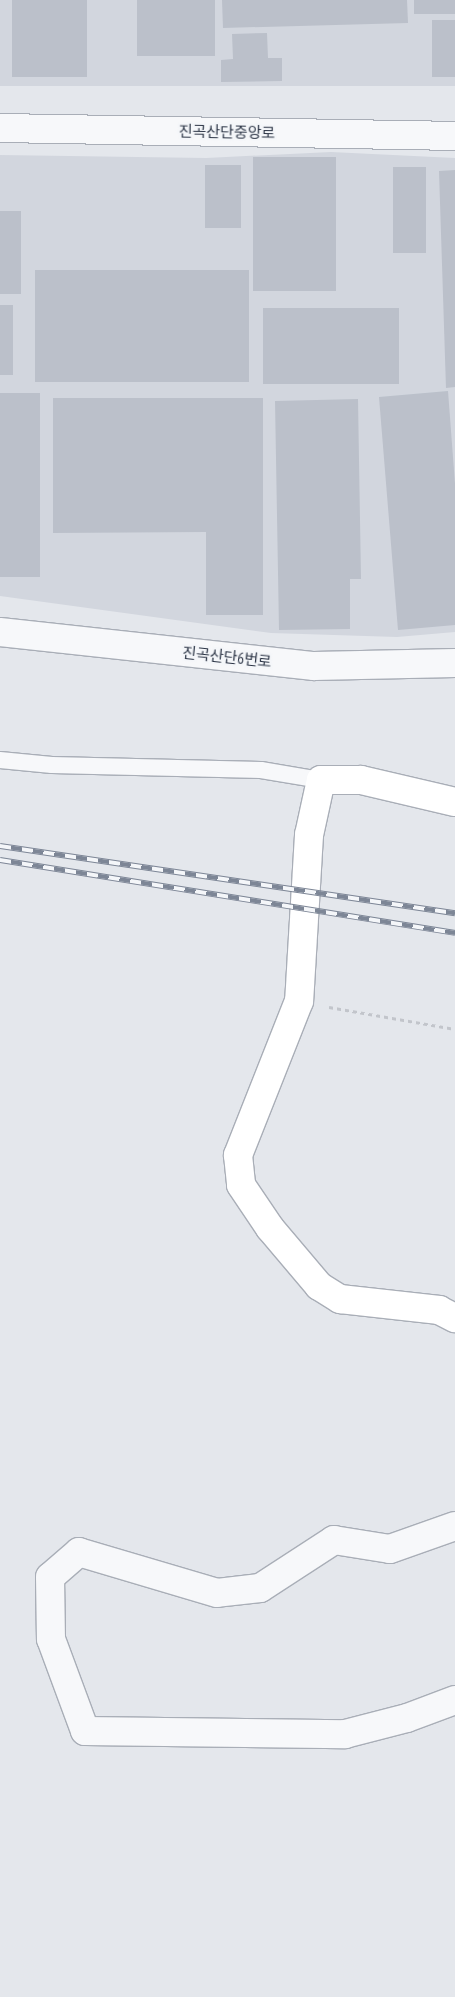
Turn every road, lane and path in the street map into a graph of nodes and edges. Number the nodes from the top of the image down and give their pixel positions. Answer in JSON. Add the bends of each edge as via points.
{"nodes":[{"id":1,"x":0,"y":128,"type":"edge"},
{"id":2,"x":455,"y":136,"type":"edge"},
{"id":3,"x":0,"y":632,"type":"edge"},
{"id":4,"x":455,"y":663,"type":"edge"},
{"id":5,"x":0,"y":760,"type":"edge"},
{"id":6,"x":321,"y":780,"type":"junction"},
{"id":7,"x":455,"y":802,"type":"edge"},
{"id":8,"x":299,"y":1001,"type":"junction"},
{"id":9,"x":455,"y":1028,"type":"edge"},
{"id":10,"x":455,"y":1318,"type":"edge"},
{"id":11,"x":455,"y":1526,"type":"edge"},
{"id":12,"x":455,"y":1700,"type":"edge"}],
"edges":[{"from":1,"to":2,"type":"street","name":"진곡산단중앙로"},
{"from":3,"to":4,"type":"street","name":"진곡산단6번로","via":[[314,666]]},
{"from":5,"to":6,"type":"lane","via":[[52,765],[261,770]]},
{"from":6,"to":7,"type":"street","via":[[361,780]]},
{"from":6,"to":8,"type":"street","via":[[309,835]]},
{"from":8,"to":9,"type":"path"},
{"from":8,"to":10,"type":"street","via":[[238,1155],[241,1185],[270,1228],[319,1286],[340,1299],[439,1310]]},
{"from":11,"to":12,"type":"street","via":[[390,1549],[334,1540],[260,1588],[217,1593],[79,1552],[50,1577],[51,1639],[85,1731],[345,1734],[407,1718]]}]}
